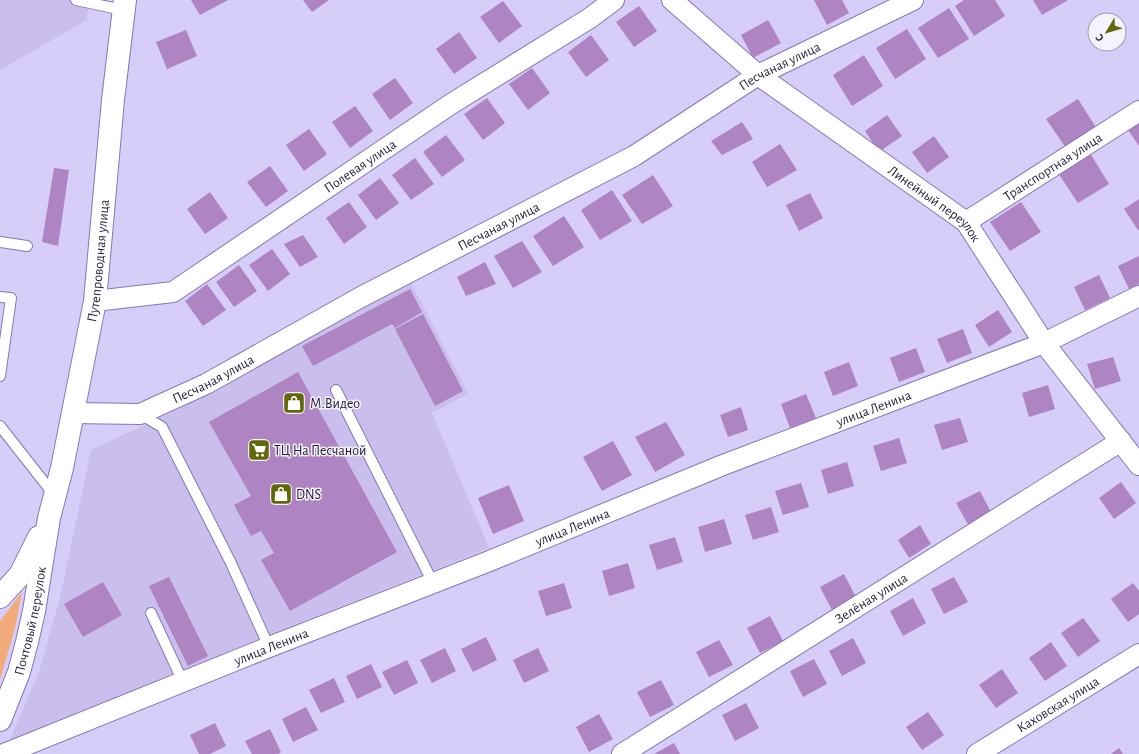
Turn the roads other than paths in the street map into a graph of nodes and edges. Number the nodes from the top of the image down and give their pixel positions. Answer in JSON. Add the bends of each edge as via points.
{"nodes":[{"id":1,"x":76,"y":0,"type":"edge"},
{"id":2,"x":614,"y":0,"type":"edge"},
{"id":3,"x":672,"y":0,"type":"edge"},
{"id":4,"x":913,"y":0,"type":"edge"},
{"id":5,"x":129,"y":3,"type":"edge"},
{"id":6,"x":758,"y":75,"type":"junction"},
{"id":7,"x":1139,"y":112,"type":"edge"},
{"id":8,"x":966,"y":222,"type":"junction"},
{"id":9,"x":0,"y":242,"type":"edge"},
{"id":10,"x":27,"y":246,"type":"dead end"},
{"id":11,"x":1139,"y":296,"type":"edge"},
{"id":12,"x":0,"y":297,"type":"edge"},
{"id":13,"x":96,"y":301,"type":"junction"},
{"id":14,"x":1044,"y":343,"type":"junction"},
{"id":15,"x":0,"y":376,"type":"edge"},
{"id":16,"x":336,"y":390,"type":"dead end"},
{"id":17,"x":72,"y":413,"type":"junction"},
{"id":18,"x":140,"y":414,"type":"junction"},
{"id":19,"x":0,"y":426,"type":"edge"},
{"id":20,"x":1121,"y":441,"type":"junction"},
{"id":21,"x":1139,"y":465,"type":"edge"},
{"id":22,"x":55,"y":496,"type":"junction"},
{"id":23,"x":49,"y":518,"type":"junction"},
{"id":24,"x":433,"y":583,"type":"junction"},
{"id":25,"x":0,"y":597,"type":"edge"},
{"id":26,"x":151,"y":613,"type":"dead end"},
{"id":27,"x":269,"y":647,"type":"junction"},
{"id":28,"x":1139,"y":654,"type":"edge"},
{"id":29,"x":183,"y":682,"type":"junction"},
{"id":30,"x":0,"y":720,"type":"edge"},
{"id":31,"x":4,"y":754,"type":"edge"},
{"id":32,"x":622,"y":754,"type":"edge"},
{"id":33,"x":977,"y":754,"type":"edge"}],
"edges":[{"from":1,"to":5,"type":"lane"},
{"from":2,"to":13,"type":"street","name":"Полевая улица","via":[[590,18],[444,109],[173,292]]},
{"from":3,"to":6,"type":"street","name":"Линейный переулок"},
{"from":4,"to":6,"type":"street","name":"Песчаная улица"},
{"from":5,"to":13,"type":"main road","name":"Путепроводная улица","via":[[113,100]]},
{"from":6,"to":8,"type":"street","name":"Линейный переулок"},
{"from":6,"to":18,"type":"street","name":"Песчаная улица","via":[[634,156],[361,297],[206,384]]},
{"from":7,"to":8,"type":"street","name":"Транспортная улица"},
{"from":8,"to":14,"type":"street","name":"Линейный переулок"},
{"from":9,"to":10,"type":"lane"},
{"from":11,"to":14,"type":"street","name":"улица Ленина"},
{"from":12,"to":15,"type":"lane","via":[[11,298]]},
{"from":13,"to":17,"type":"main road","name":"Путепроводная улица"},
{"from":14,"to":20,"type":"street","name":"Линейный переулок"},
{"from":14,"to":24,"type":"street","name":"улица Ленина","via":[[723,465]]},
{"from":16,"to":24,"type":"lane"},
{"from":17,"to":18,"type":"street","name":"Песчаная улица"},
{"from":17,"to":22,"type":"main road","name":"Путепроводная улица"},
{"from":18,"to":27,"type":"lane","via":[[162,427],[230,561]]},
{"from":19,"to":22,"type":"lane"},
{"from":20,"to":21,"type":"street","name":"Линейный переулок"},
{"from":20,"to":32,"type":"street","name":"Зелёная улица"},
{"from":22,"to":23,"type":"main road","name":"Путепроводная улица"},
{"from":23,"to":25,"type":"main road","via":[[20,575]]},
{"from":23,"to":30,"type":"main road","name":"Почтовый переулок","via":[[27,642],[19,672]]},
{"from":24,"to":27,"type":"street","name":"улица Ленина"},
{"from":26,"to":29,"type":"lane"},
{"from":27,"to":29,"type":"street","name":"улица Ленина"},
{"from":28,"to":33,"type":"street","name":"Каховская улица"},
{"from":29,"to":31,"type":"street","name":"улица Ленина"}]}
